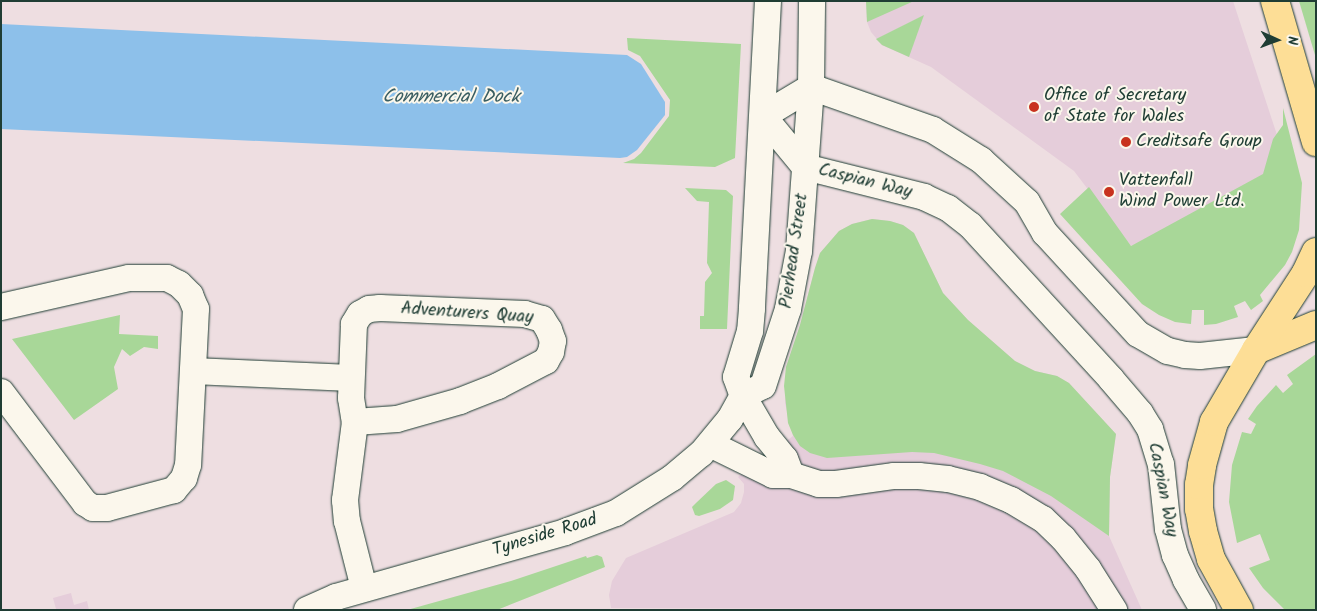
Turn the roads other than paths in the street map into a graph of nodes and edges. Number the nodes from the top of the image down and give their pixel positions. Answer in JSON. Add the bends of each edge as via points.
{"nodes":[{"id":1,"x":768,"y":1,"type":"edge"},
{"id":2,"x":812,"y":1,"type":"edge"},
{"id":3,"x":1275,"y":1,"type":"edge"},
{"id":4,"x":811,"y":86,"type":"junction"},
{"id":5,"x":763,"y":116,"type":"junction"},
{"id":6,"x":1316,"y":142,"type":"edge"},
{"id":7,"x":806,"y":167,"type":"junction"},
{"id":8,"x":1316,"y":252,"type":"edge"},
{"id":9,"x":1,"y":307,"type":"edge"},
{"id":10,"x":1316,"y":325,"type":"edge"},
{"id":11,"x":1256,"y":350,"type":"junction"},
{"id":12,"x":193,"y":371,"type":"junction"},
{"id":13,"x":351,"y":378,"type":"junction"},
{"id":14,"x":1,"y":392,"type":"edge"},
{"id":15,"x":743,"y":396,"type":"junction"},
{"id":16,"x":355,"y":422,"type":"junction"},
{"id":17,"x":710,"y":444,"type":"junction"},
{"id":18,"x":791,"y":475,"type":"junction"},
{"id":19,"x":364,"y":588,"type":"junction"},
{"id":20,"x":307,"y":610,"type":"edge"},
{"id":21,"x":1114,"y":610,"type":"edge"},
{"id":22,"x":1203,"y":610,"type":"edge"},
{"id":23,"x":1239,"y":610,"type":"edge"}],
"edges":[{"from":1,"to":5,"type":"street"},
{"from":2,"to":4,"type":"street","name":"Pierhead Street"},
{"from":3,"to":6,"type":"main road"},
{"from":4,"to":5,"type":"street"},
{"from":4,"to":7,"type":"street","name":"Pierhead Street"},
{"from":4,"to":11,"type":"street","via":[[933,130],[981,160],[1027,202],[1044,233],[1138,334],[1152,343],[1185,355]]},
{"from":5,"to":7,"type":"street","name":"Caspian Way"},
{"from":5,"to":15,"type":"street","via":[[750,331],[736,377]]},
{"from":7,"to":15,"type":"street","name":"Pierhead Street","via":[[799,251],[788,309],[763,386]]},
{"from":7,"to":22,"type":"street","name":"Caspian Way","via":[[924,197],[948,208],[992,247],[1112,379],[1150,428],[1161,464],[1168,528],[1175,555]]},
{"from":8,"to":11,"type":"main road"},
{"from":9,"to":12,"type":"street","via":[[128,278],[168,278],[190,295],[196,308]]},
{"from":10,"to":11,"type":"main road"},
{"from":11,"to":23,"type":"main road","via":[[1214,422],[1199,485],[1202,524],[1211,559]]},
{"from":12,"to":13,"type":"street"},
{"from":12,"to":14,"type":"street","via":[[188,464],[184,478],[174,490],[107,508],[93,508],[85,503]]},
{"from":13,"to":16,"type":"street","name":"Adventurers Quay"},
{"from":13,"to":16,"type":"street","name":"Adventurers Quay","via":[[354,324],[360,314],[369,310],[394,308],[534,315],[542,319],[553,341],[546,361],[498,386],[416,414],[383,421]]},
{"from":15,"to":17,"type":"street","name":"Tyneside Road"},
{"from":15,"to":18,"type":"street"},
{"from":16,"to":19,"type":"street","name":"Adventurers Quay","via":[[345,500]]},
{"from":17,"to":18,"type":"street","via":[[773,475]]},
{"from":17,"to":19,"type":"street","name":"Tyneside Road","via":[[684,469],[642,499],[587,525]]},
{"from":18,"to":21,"type":"street","via":[[819,484],[894,476],[948,479],[980,487],[1043,519],[1088,569]]},
{"from":19,"to":20,"type":"street","name":"Tyneside Road"}]}
